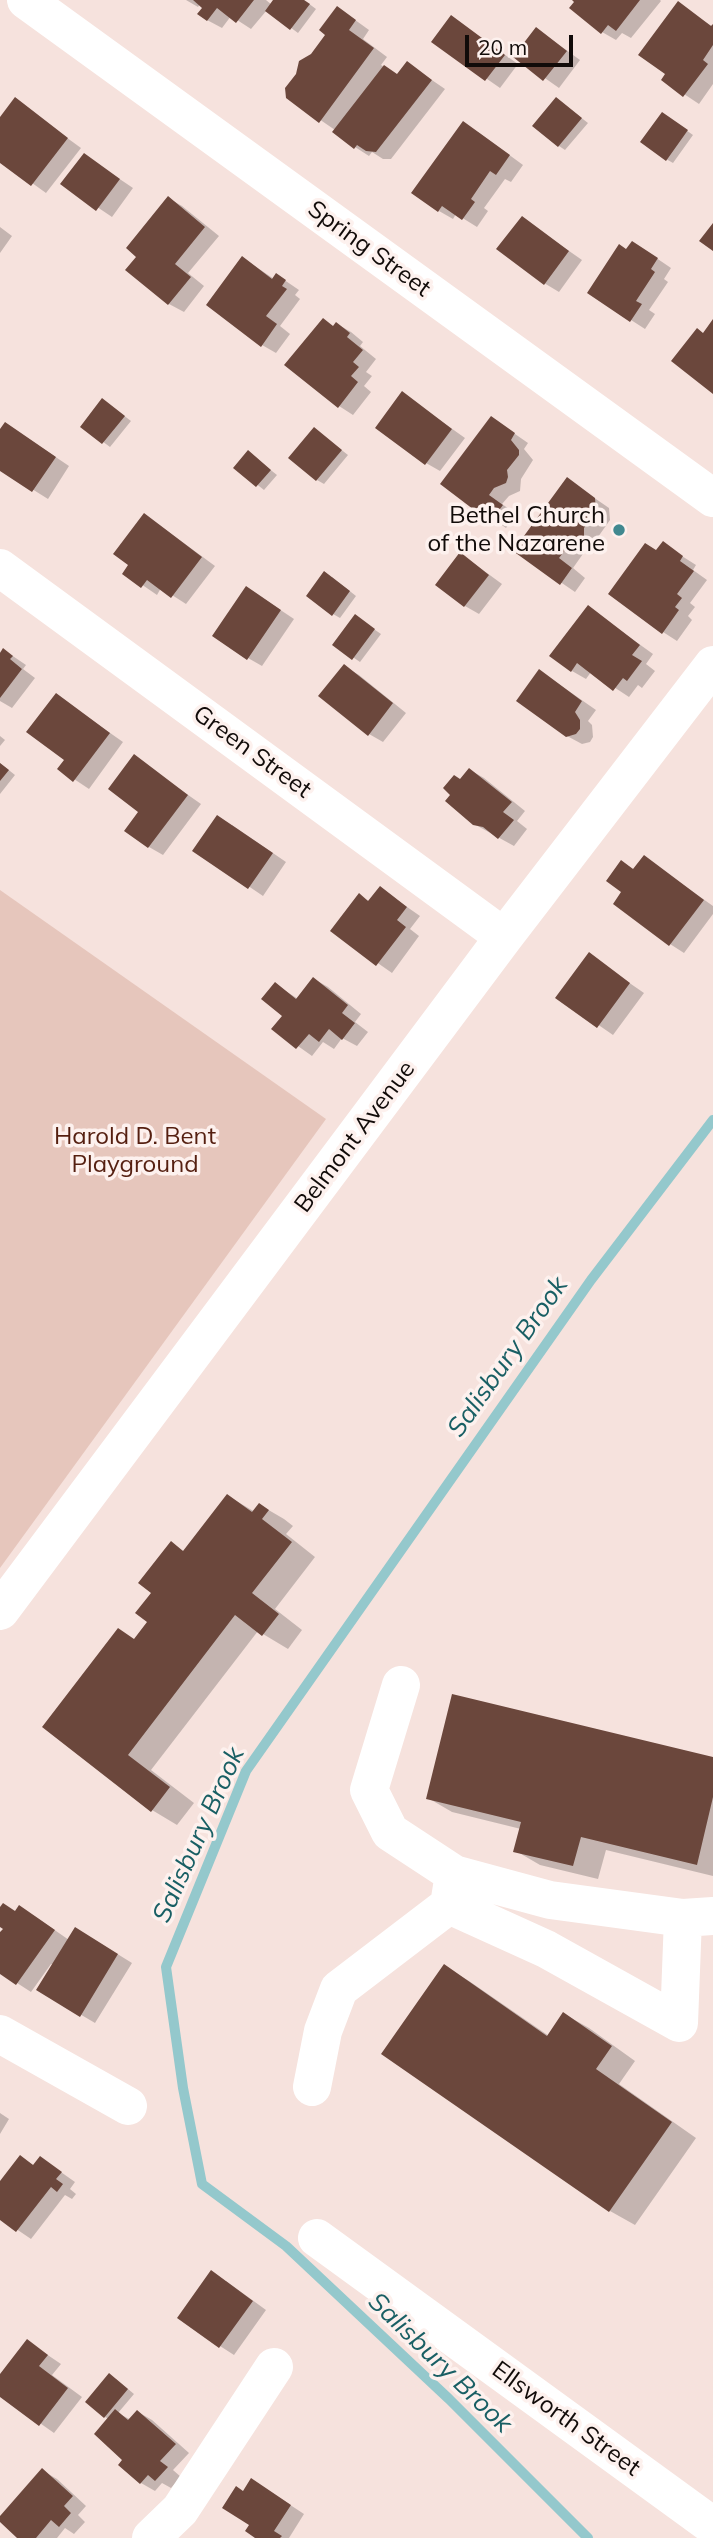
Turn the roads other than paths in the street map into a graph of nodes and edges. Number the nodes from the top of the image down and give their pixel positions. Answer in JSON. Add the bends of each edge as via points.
{"nodes":[{"id":1,"x":26,"y":0,"type":"edge"},
{"id":2,"x":713,"y":498,"type":"edge"},
{"id":3,"x":0,"y":568,"type":"edge"},
{"id":4,"x":713,"y":665,"type":"edge"},
{"id":5,"x":504,"y":937,"type":"junction"},
{"id":6,"x":0,"y":1611,"type":"edge"},
{"id":7,"x":401,"y":1685,"type":"dead end"},
{"id":8,"x":451,"y":1889,"type":"junction"},
{"id":9,"x":698,"y":1917,"type":"edge"},
{"id":10,"x":0,"y":2034,"type":"edge"},
{"id":11,"x":312,"y":2087,"type":"dead end"},
{"id":12,"x":128,"y":2106,"type":"dead end"},
{"id":13,"x":317,"y":2238,"type":"dead end"},
{"id":14,"x":274,"y":2368,"type":"dead end"},
{"id":15,"x":713,"y":2526,"type":"edge"},
{"id":16,"x":151,"y":2538,"type":"edge"}],
"edges":[{"from":1,"to":2,"type":"street","name":"Spring Street"},
{"from":3,"to":5,"type":"street","name":"Green Street"},
{"from":4,"to":5,"type":"street","name":"Belmont Avenue"},
{"from":5,"to":6,"type":"street","name":"Belmont Avenue"},
{"from":7,"to":8,"type":"street","via":[[369,1790],[390,1832]]},
{"from":8,"to":9,"type":"street"},
{"from":8,"to":9,"type":"street","via":[[678,2023]]},
{"from":8,"to":11,"type":"street","via":[[339,1989],[323,2031]]},
{"from":10,"to":12,"type":"street"},
{"from":13,"to":15,"type":"street","name":"Ellsworth Street"},
{"from":14,"to":16,"type":"street","via":[[180,2510]]}]}
